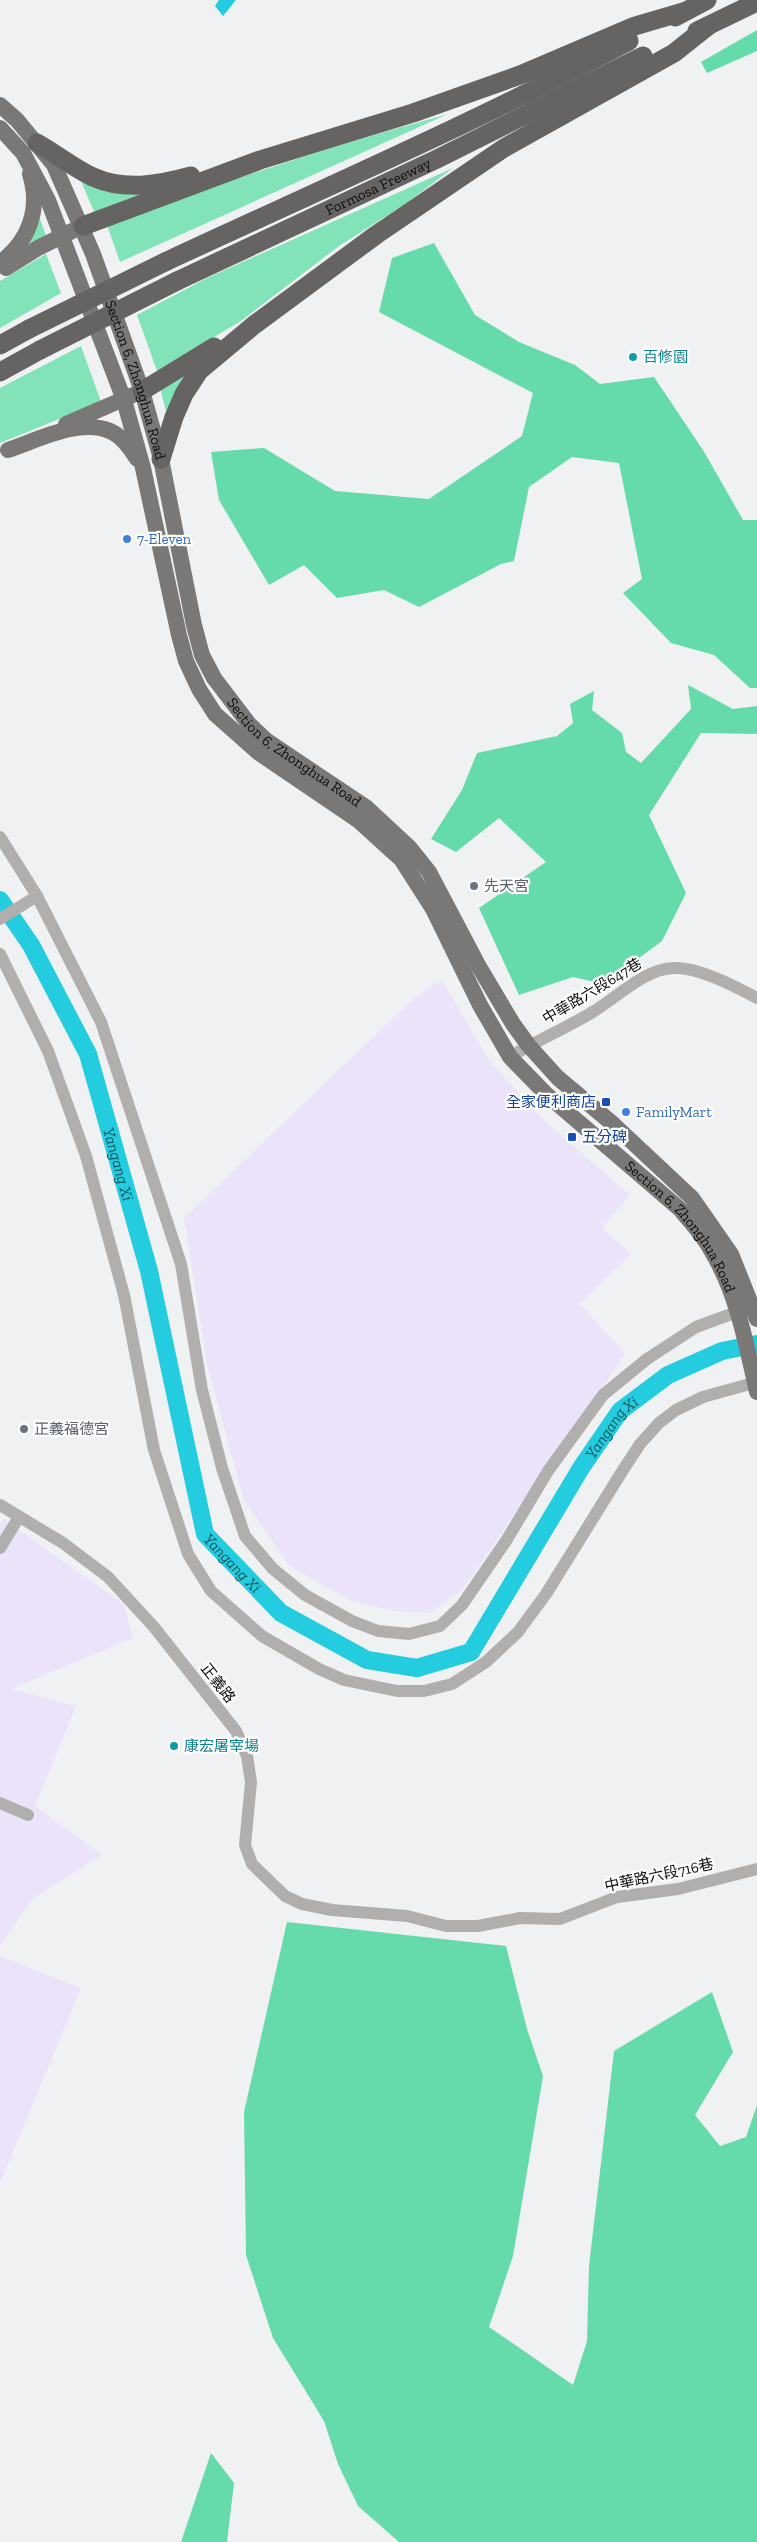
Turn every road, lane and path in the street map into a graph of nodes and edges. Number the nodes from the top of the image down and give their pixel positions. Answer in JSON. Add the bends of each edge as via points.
{"nodes":[{"id":1,"x":707,"y":0,"type":"edge"},
{"id":2,"x":757,"y":2,"type":"edge"},
{"id":3,"x":686,"y":11,"type":"junction"},
{"id":4,"x":708,"y":26,"type":"junction"},
{"id":5,"x":0,"y":105,"type":"edge"},
{"id":6,"x":0,"y":128,"type":"edge"},
{"id":7,"x":30,"y":148,"type":"junction"},
{"id":8,"x":260,"y":160,"type":"junction"},
{"id":9,"x":83,"y":226,"type":"junction"},
{"id":10,"x":62,"y":235,"type":"junction"},
{"id":11,"x":0,"y":263,"type":"edge"},
{"id":12,"x":0,"y":272,"type":"edge"},
{"id":13,"x":254,"y":325,"type":"junction"},
{"id":14,"x":0,"y":345,"type":"edge"},
{"id":15,"x":0,"y":372,"type":"edge"},
{"id":16,"x":142,"y":391,"type":"junction"},
{"id":17,"x":124,"y":400,"type":"junction"},
{"id":18,"x":4,"y":451,"type":"edge"},
{"id":19,"x":161,"y":459,"type":"junction"},
{"id":20,"x":144,"y":468,"type":"junction"},
{"id":21,"x":0,"y":837,"type":"edge"},
{"id":22,"x":36,"y":896,"type":"junction"},
{"id":23,"x":0,"y":918,"type":"edge"},
{"id":24,"x":0,"y":954,"type":"edge"},
{"id":25,"x":757,"y":998,"type":"edge"},
{"id":26,"x":529,"y":1046,"type":"junction"},
{"id":27,"x":510,"y":1057,"type":"junction"},
{"id":28,"x":738,"y":1311,"type":"junction"},
{"id":29,"x":756,"y":1311,"type":"edge"},
{"id":30,"x":756,"y":1385,"type":"edge"},
{"id":31,"x":0,"y":1506,"type":"edge"},
{"id":32,"x":19,"y":1517,"type":"junction"},
{"id":33,"x":0,"y":1548,"type":"edge"},
{"id":34,"x":0,"y":1802,"type":"edge"},
{"id":35,"x":28,"y":1815,"type":"dead end"},
{"id":36,"x":757,"y":1869,"type":"edge"},
{"id":37,"x":332,"y":1910,"type":"joint"}],
"edges":[{"from":1,"to":3,"type":"highway","name":"Formosa Freeway"},
{"from":2,"to":4,"type":"highway","name":"Formosa Freeway"},
{"from":3,"to":8,"type":"highway","via":[[635,26],[520,75],[440,104]]},
{"from":3,"to":14,"type":"highway","name":"Formosa Freeway","bridge":true,"via":[[570,72],[167,261]]},
{"from":4,"to":13,"type":"highway","via":[[674,53],[504,148],[376,235]]},
{"from":4,"to":15,"type":"highway","name":"Formosa Freeway","bridge":true,"via":[[437,159],[177,281]]},
{"from":5,"to":7,"type":"main road","name":"Section 6, Zhonghua Road"},
{"from":6,"to":7,"type":"main road","name":"Section 6, Zhonghua Road"},
{"from":7,"to":8,"type":"highway","via":[[92,177],[134,186]]},
{"from":7,"to":9,"type":"main road","name":"Section 6, Zhonghua Road","via":[[54,164]]},
{"from":7,"to":10,"type":"main road","name":"Section 6, Zhonghua Road"},
{"from":7,"to":11,"type":"main road","via":[[33,214],[19,245]]},
{"from":8,"to":9,"type":"highway"},
{"from":9,"to":10,"type":"main road"},
{"from":9,"to":16,"type":"main road","name":"Section 6, Zhonghua Road"},
{"from":10,"to":12,"type":"main road"},
{"from":10,"to":17,"type":"main road","name":"Section 6, Zhonghua Road"},
{"from":13,"to":16,"type":"highway"},
{"from":13,"to":19,"type":"highway","via":[[200,371],[184,394]]},
{"from":16,"to":17,"type":"main road"},
{"from":16,"to":19,"type":"main road","name":"Section 6, Zhonghua Road"},
{"from":17,"to":18,"type":"main road"},
{"from":17,"to":20,"type":"main road","name":"Section 6, Zhonghua Road"},
{"from":18,"to":20,"type":"main road","via":[[63,431],[88,427],[111,432],[129,446]]},
{"from":19,"to":26,"type":"main road","name":"Section 6, Zhonghua Road","via":[[194,625],[202,654],[214,678],[249,724],[267,741],[366,808],[409,847],[429,872],[498,999]]},
{"from":20,"to":27,"type":"main road","name":"Section 6, Zhonghua Road","via":[[179,635],[199,689],[216,714],[239,737],[359,821],[401,859],[433,909],[480,1005]]},
{"from":21,"to":22,"type":"street"},
{"from":22,"to":23,"type":"street"},
{"from":22,"to":28,"type":"street","via":[[101,1022],[182,1264],[202,1390],[222,1468],[245,1536],[273,1569],[305,1595],[352,1621],[378,1631],[409,1634],[440,1626],[462,1605],[548,1471],[603,1394],[647,1359],[696,1327]]},
{"from":24,"to":30,"type":"street","via":[[48,1051],[86,1156],[124,1295],[154,1450],[188,1554],[211,1591],[262,1636],[319,1669],[344,1680],[397,1691],[424,1691],[452,1684],[486,1662],[518,1632],[546,1594],[622,1470],[659,1423],[702,1396]]},
{"from":25,"to":26,"type":"street","name":"中華路六段647巷","via":[[692,971],[662,969]]},
{"from":26,"to":27,"type":"street","name":"中華路六段647巷"},
{"from":26,"to":29,"type":"main road","name":"Section 6, Zhonghua Road","via":[[558,1078],[692,1198],[731,1254]]},
{"from":27,"to":28,"type":"main road","name":"Section 6, Zhonghua Road","via":[[553,1100],[680,1210],[711,1249]]},
{"from":28,"to":29,"type":"street"},
{"from":28,"to":30,"type":"main road","name":"Section 6, Zhonghua Road"},
{"from":31,"to":32,"type":"street","name":"正義路"},
{"from":32,"to":33,"type":"street"},
{"from":32,"to":37,"type":"street","name":"正義路","via":[[63,1543],[108,1577],[154,1627],[236,1731],[247,1756],[251,1782],[245,1845],[252,1864],[285,1896],[302,1904]]},
{"from":34,"to":35,"type":"street"},
{"from":36,"to":37,"type":"street","name":"中華路六段716巷","via":[[678,1890],[617,1898],[560,1919],[520,1918],[478,1926],[446,1926],[406,1916]]}]}
